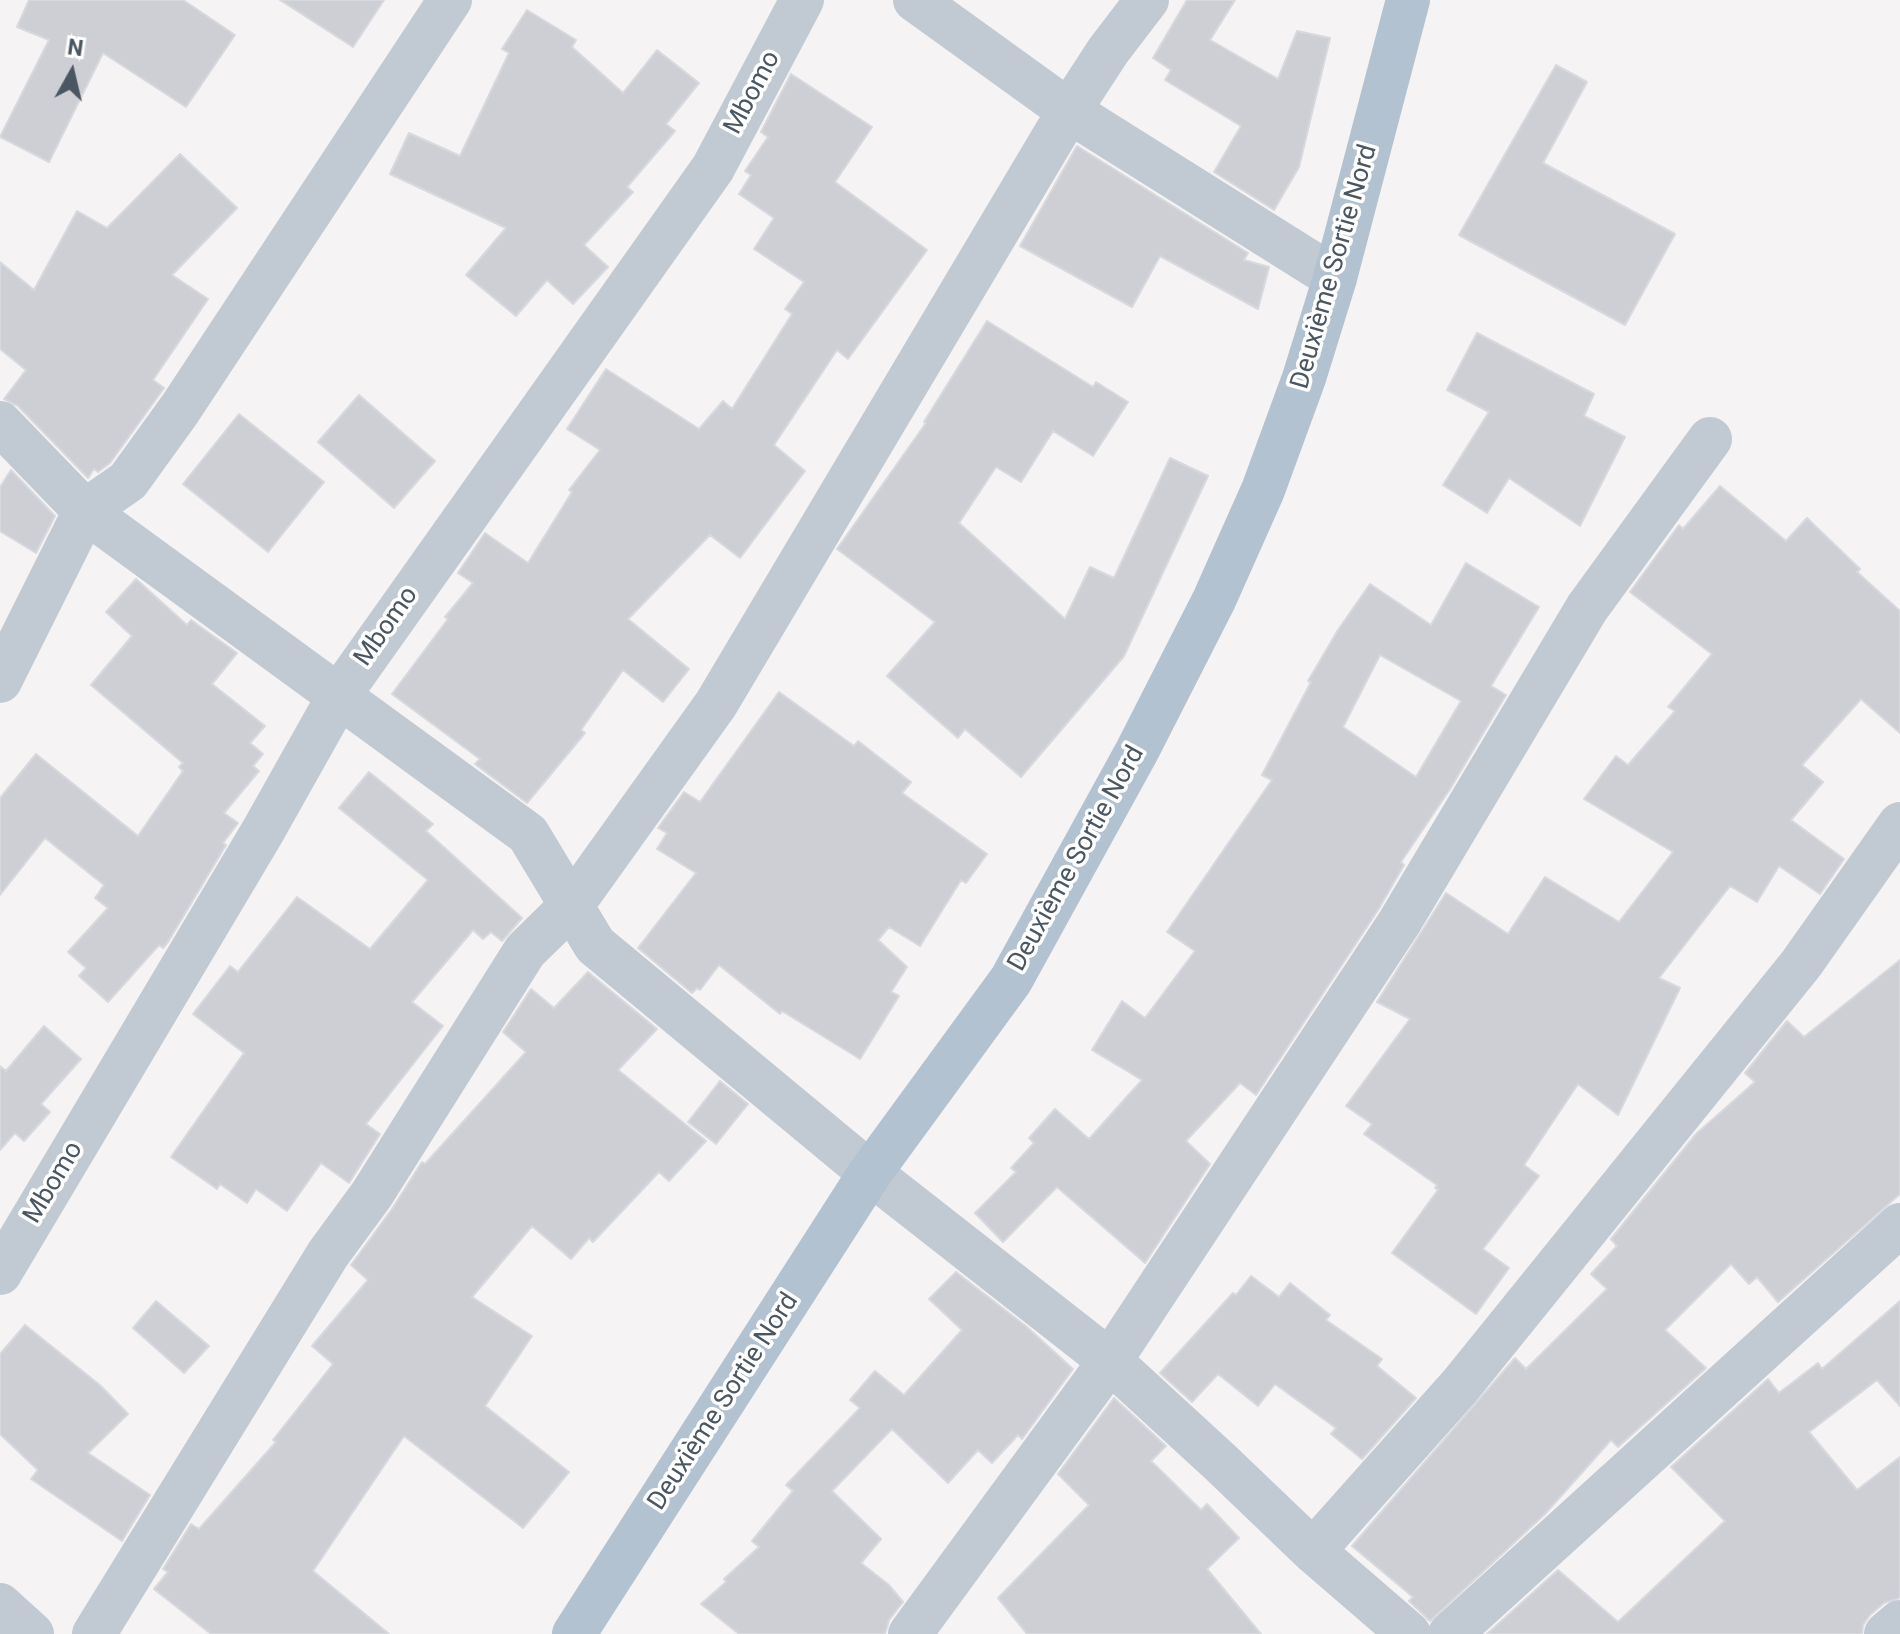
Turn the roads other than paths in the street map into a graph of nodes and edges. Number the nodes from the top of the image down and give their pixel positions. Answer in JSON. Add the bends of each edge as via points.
{"nodes":[{"id":1,"x":450,"y":0,"type":"edge"},
{"id":2,"x":802,"y":0,"type":"edge"},
{"id":3,"x":915,"y":0,"type":"edge"},
{"id":4,"x":1147,"y":0,"type":"edge"},
{"id":5,"x":1408,"y":0,"type":"edge"},
{"id":6,"x":1069,"y":111,"type":"junction"},
{"id":7,"x":1335,"y":278,"type":"junction"},
{"id":8,"x":0,"y":423,"type":"edge"},
{"id":9,"x":1710,"y":439,"type":"dead end"},
{"id":10,"x":85,"y":511,"type":"junction"},
{"id":11,"x":0,"y":681,"type":"edge"},
{"id":12,"x":340,"y":694,"type":"junction"},
{"id":13,"x":1900,"y":824,"type":"edge"},
{"id":14,"x":572,"y":905,"type":"junction"},
{"id":15,"x":870,"y":1173,"type":"junction"},
{"id":16,"x":1900,"y":1225,"type":"edge"},
{"id":17,"x":0,"y":1273,"type":"edge"},
{"id":18,"x":1110,"y":1361,"type":"junction"},
{"id":19,"x":1313,"y":1551,"type":"junction"},
{"id":20,"x":0,"y":1605,"type":"edge"},
{"id":21,"x":1900,"y":1622,"type":"edge"},
{"id":22,"x":32,"y":1634,"type":"edge"},
{"id":23,"x":94,"y":1634,"type":"edge"},
{"id":24,"x":574,"y":1634,"type":"edge"},
{"id":25,"x":910,"y":1634,"type":"edge"},
{"id":26,"x":1409,"y":1634,"type":"edge"},
{"id":27,"x":1450,"y":1634,"type":"edge"},
{"id":28,"x":1886,"y":1634,"type":"edge"}],
"edges":[{"from":1,"to":10,"type":"street","via":[[180,409],[128,481]]},
{"from":2,"to":12,"type":"street","name":"Mbomo","via":[[713,168]]},
{"from":3,"to":6,"type":"street"},
{"from":4,"to":6,"type":"street"},
{"from":5,"to":7,"type":"main road","name":"Deuxième Sortie Nord"},
{"from":6,"to":7,"type":"street"},
{"from":6,"to":14,"type":"street","via":[[716,704]]},
{"from":7,"to":15,"type":"main road","name":"Deuxième Sortie Nord","via":[[1263,490],[1137,751],[1011,980]]},
{"from":8,"to":10,"type":"street"},
{"from":9,"to":18,"type":"street","via":[[1587,608],[1399,923]]},
{"from":10,"to":11,"type":"street"},
{"from":10,"to":12,"type":"street"},
{"from":12,"to":14,"type":"street","via":[[528,834]]},
{"from":12,"to":17,"type":"street","name":"Mbomo"},
{"from":13,"to":19,"type":"street","via":[[1801,964],[1460,1386]]},
{"from":14,"to":15,"type":"street","via":[[595,945]]},
{"from":14,"to":23,"type":"street","via":[[525,951],[372,1194],[328,1254]]},
{"from":15,"to":18,"type":"street"},
{"from":15,"to":24,"type":"main road","name":"Deuxième Sortie Nord"},
{"from":16,"to":27,"type":"street"},
{"from":18,"to":19,"type":"street"},
{"from":18,"to":25,"type":"street"},
{"from":19,"to":26,"type":"street"},
{"from":20,"to":22,"type":"street"},
{"from":21,"to":28,"type":"street"}]}
